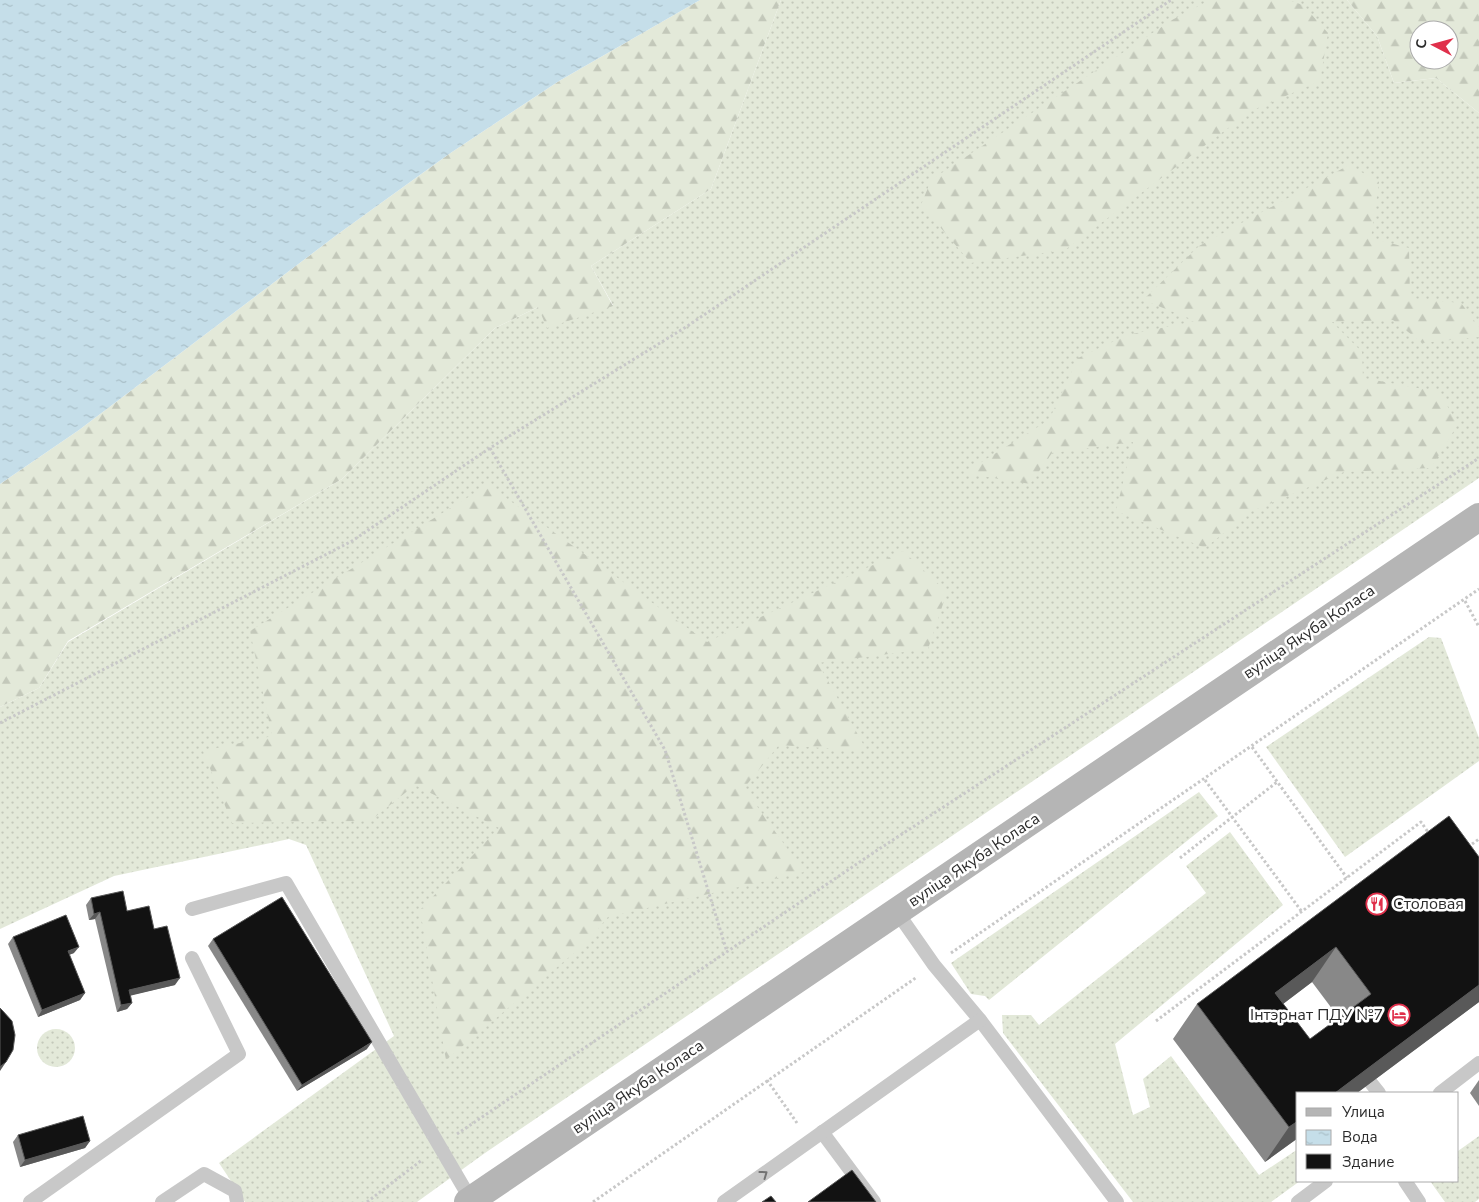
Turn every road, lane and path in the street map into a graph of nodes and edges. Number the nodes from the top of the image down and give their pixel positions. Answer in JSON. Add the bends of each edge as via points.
{"nodes":[{"id":1,"x":1171,"y":0,"type":"edge"},
{"id":2,"x":490,"y":448,"type":"junction"},
{"id":3,"x":1479,"y":458,"type":"edge"},
{"id":4,"x":1479,"y":517,"type":"edge"},
{"id":5,"x":1479,"y":589,"type":"edge"},
{"id":6,"x":1465,"y":601,"type":"junction"},
{"id":7,"x":1479,"y":627,"type":"edge"},
{"id":8,"x":0,"y":723,"type":"edge"},
{"id":9,"x":1252,"y":748,"type":"junction"},
{"id":10,"x":1205,"y":780,"type":"junction"},
{"id":11,"x":1277,"y":782,"type":"junction"},
{"id":12,"x":1232,"y":817,"type":"junction"},
{"id":13,"x":1432,"y":838,"type":"edge"},
{"id":14,"x":1479,"y":839,"type":"edge"},
{"id":15,"x":1466,"y":848,"type":"edge"},
{"id":16,"x":1180,"y":858,"type":"dead end"},
{"id":17,"x":1347,"y":878,"type":"junction"},
{"id":18,"x":192,"y":909,"type":"dead end"},
{"id":19,"x":897,"y":912,"type":"junction"},
{"id":20,"x":1302,"y":912,"type":"junction"},
{"id":21,"x":727,"y":952,"type":"junction"},
{"id":22,"x":192,"y":958,"type":"dead end"},
{"id":23,"x":934,"y":965,"type":"junction"},
{"id":24,"x":980,"y":1020,"type":"junction"},
{"id":25,"x":1156,"y":1021,"type":"dead end"},
{"id":26,"x":1479,"y":1064,"type":"edge"},
{"id":27,"x":767,"y":1080,"type":"junction"},
{"id":28,"x":1441,"y":1092,"type":"edge"},
{"id":29,"x":822,"y":1132,"type":"junction"},
{"id":30,"x":809,"y":1141,"type":"junction"},
{"id":31,"x":439,"y":1146,"type":"junction"},
{"id":32,"x":1325,"y":1182,"type":"edge"},
{"id":33,"x":1406,"y":1182,"type":"edge"},
{"id":34,"x":469,"y":1201,"type":"edge"},
{"id":35,"x":30,"y":1202,"type":"edge"},
{"id":36,"x":162,"y":1202,"type":"edge"},
{"id":37,"x":237,"y":1202,"type":"edge"},
{"id":38,"x":367,"y":1202,"type":"edge"},
{"id":39,"x":593,"y":1202,"type":"edge"},
{"id":40,"x":724,"y":1202,"type":"edge"},
{"id":41,"x":874,"y":1202,"type":"edge"},
{"id":42,"x":1117,"y":1202,"type":"edge"},
{"id":43,"x":1298,"y":1202,"type":"edge"},
{"id":44,"x":1419,"y":1202,"type":"edge"}],
"edges":[{"from":1,"to":2,"type":"path","via":[[686,327]]},
{"from":2,"to":8,"type":"path","via":[[352,541]]},
{"from":2,"to":21,"type":"path","via":[[665,750]]},
{"from":3,"to":21,"type":"path","via":[[876,850]]},
{"from":4,"to":19,"type":"street","name":"вуліца Якуба Коласа"},
{"from":5,"to":6,"type":"path"},
{"from":6,"to":7,"type":"path"},
{"from":6,"to":9,"type":"path"},
{"from":9,"to":10,"type":"path"},
{"from":9,"to":11,"type":"path"},
{"from":10,"to":12,"type":"path"},
{"from":10,"to":23,"type":"path"},
{"from":11,"to":12,"type":"path"},
{"from":11,"to":17,"type":"path"},
{"from":12,"to":16,"type":"path"},
{"from":12,"to":20,"type":"path"},
{"from":13,"to":17,"type":"path","via":[[1421,822]]},
{"from":14,"to":15,"type":"path"},
{"from":17,"to":20,"type":"path"},
{"from":18,"to":31,"type":"lane","via":[[286,884]]},
{"from":19,"to":23,"type":"lane"},
{"from":19,"to":34,"type":"street","name":"вуліца Якуба Коласа"},
{"from":20,"to":25,"type":"path"},
{"from":21,"to":31,"type":"path"},
{"from":22,"to":35,"type":"lane","via":[[240,1054]]},
{"from":23,"to":24,"type":"lane"},
{"from":23,"to":27,"type":"path"},
{"from":24,"to":29,"type":"lane"},
{"from":24,"to":42,"type":"lane"},
{"from":26,"to":28,"type":"lane"},
{"from":27,"to":30,"type":"path"},
{"from":27,"to":39,"type":"path"},
{"from":29,"to":30,"type":"lane"},
{"from":29,"to":41,"type":"lane"},
{"from":40,"to":30,"type":"lane","one_way":true},
{"from":31,"to":34,"type":"lane"},
{"from":31,"to":38,"type":"path"},
{"from":32,"to":43,"type":"lane"},
{"from":33,"to":44,"type":"lane"},
{"from":36,"to":37,"type":"lane","via":[[204,1174],[236,1191]]}]}
